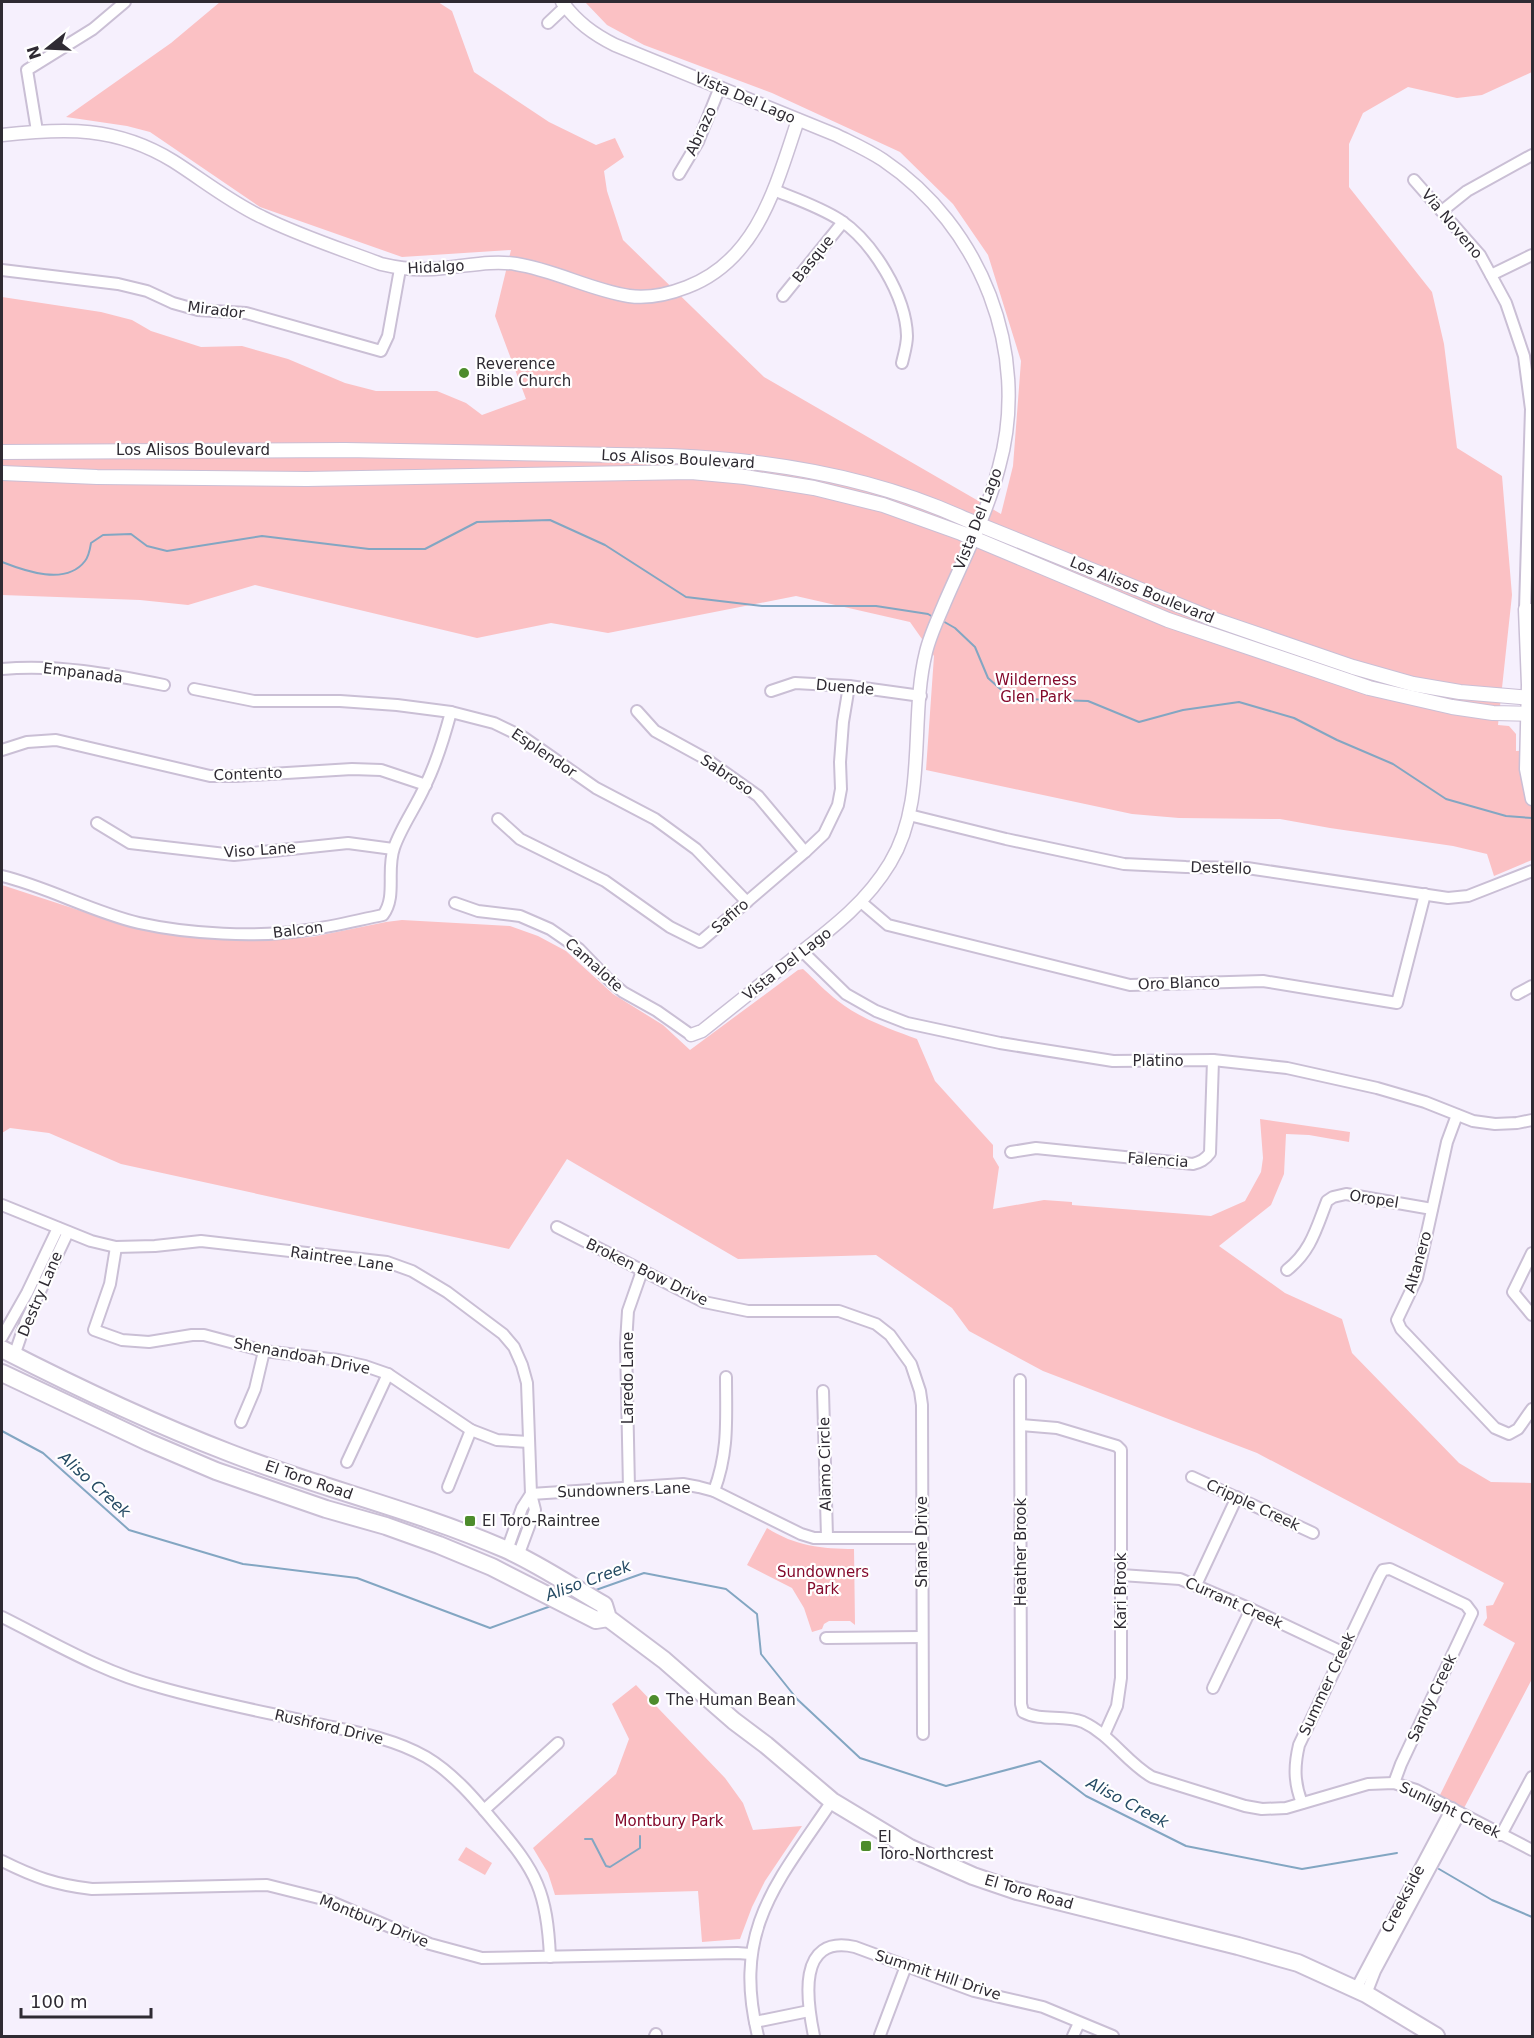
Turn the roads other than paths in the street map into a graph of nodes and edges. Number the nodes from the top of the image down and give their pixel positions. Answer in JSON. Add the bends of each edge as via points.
{"nodes":[{"id":1,"x":125,"y":2,"type":"edge"},
{"id":2,"x":564,"y":4,"type":"edge"},
{"id":3,"x":548,"y":23,"type":"dead end"},
{"id":4,"x":720,"y":87,"type":"junction"},
{"id":5,"x":798,"y":120,"type":"junction"},
{"id":6,"x":37,"y":131,"type":"junction"},
{"id":7,"x":2,"y":135,"type":"edge"},
{"id":8,"x":1533,"y":155,"type":"edge"},
{"id":9,"x":679,"y":174,"type":"dead end"},
{"id":10,"x":1414,"y":180,"type":"dead end"},
{"id":11,"x":774,"y":190,"type":"junction"},
{"id":12,"x":1442,"y":210,"type":"junction"},
{"id":13,"x":843,"y":222,"type":"junction"},
{"id":14,"x":1533,"y":255,"type":"edge"},
{"id":15,"x":400,"y":269,"type":"junction"},
{"id":16,"x":2,"y":270,"type":"edge"},
{"id":17,"x":1491,"y":275,"type":"junction"},
{"id":18,"x":783,"y":296,"type":"dead end"},
{"id":19,"x":902,"y":363,"type":"dead end"},
{"id":20,"x":2,"y":452,"type":"edge"},
{"id":21,"x":2,"y":473,"type":"edge"},
{"id":22,"x":1531,"y":490,"type":"edge"},
{"id":23,"x":978,"y":524,"type":"junction"},
{"id":24,"x":972,"y":538,"type":"junction"},
{"id":25,"x":1529,"y":609,"type":"edge"},
{"id":26,"x":2,"y":669,"type":"edge"},
{"id":27,"x":164,"y":685,"type":"dead end"},
{"id":28,"x":849,"y":686,"type":"junction"},
{"id":29,"x":194,"y":689,"type":"dead end"},
{"id":30,"x":771,"y":691,"type":"dead end"},
{"id":31,"x":921,"y":696,"type":"junction"},
{"id":32,"x":1530,"y":698,"type":"edge"},
{"id":33,"x":637,"y":711,"type":"dead end"},
{"id":34,"x":451,"y":712,"type":"junction"},
{"id":35,"x":1529,"y":714,"type":"edge"},
{"id":36,"x":2,"y":750,"type":"edge"},
{"id":37,"x":426,"y":785,"type":"junction"},
{"id":38,"x":1532,"y":799,"type":"edge"},
{"id":39,"x":909,"y":815,"type":"junction"},
{"id":40,"x":498,"y":819,"type":"dead end"},
{"id":41,"x":97,"y":823,"type":"dead end"},
{"id":42,"x":393,"y":849,"type":"junction"},
{"id":43,"x":805,"y":852,"type":"junction"},
{"id":44,"x":1533,"y":871,"type":"edge"},
{"id":45,"x":2,"y":876,"type":"edge"},
{"id":46,"x":1425,"y":894,"type":"junction"},
{"id":47,"x":747,"y":902,"type":"junction"},
{"id":48,"x":455,"y":903,"type":"dead end"},
{"id":49,"x":861,"y":903,"type":"junction"},
{"id":50,"x":802,"y":951,"type":"junction"},
{"id":51,"x":1533,"y":986,"type":"edge"},
{"id":52,"x":1517,"y":994,"type":"dead end"},
{"id":53,"x":691,"y":1035,"type":"joint"},
{"id":54,"x":1213,"y":1060,"type":"junction"},
{"id":55,"x":1457,"y":1115,"type":"junction"},
{"id":56,"x":1533,"y":1120,"type":"edge"},
{"id":57,"x":1011,"y":1152,"type":"dead end"},
{"id":58,"x":2,"y":1206,"type":"edge"},
{"id":59,"x":1432,"y":1209,"type":"junction"},
{"id":60,"x":557,"y":1227,"type":"dead end"},
{"id":61,"x":63,"y":1230,"type":"junction"},
{"id":62,"x":116,"y":1247,"type":"junction"},
{"id":63,"x":1533,"y":1253,"type":"edge"},
{"id":64,"x":47,"y":1263,"type":"junction"},
{"id":65,"x":1287,"y":1270,"type":"dead end"},
{"id":66,"x":642,"y":1271,"type":"junction"},
{"id":67,"x":20,"y":1306,"type":"junction"},
{"id":68,"x":31,"y":1312,"type":"junction"},
{"id":69,"x":1533,"y":1315,"type":"edge"},
{"id":70,"x":2,"y":1337,"type":"edge"},
{"id":71,"x":264,"y":1351,"type":"junction"},
{"id":72,"x":8,"y":1353,"type":"edge"},
{"id":73,"x":905,"y":1353,"type":"joint"},
{"id":74,"x":2,"y":1373,"type":"edge"},
{"id":75,"x":388,"y":1374,"type":"junction"},
{"id":76,"x":726,"y":1377,"type":"dead end"},
{"id":77,"x":1020,"y":1380,"type":"dead end"},
{"id":78,"x":824,"y":1391,"type":"dead end"},
{"id":79,"x":1533,"y":1409,"type":"edge"},
{"id":80,"x":241,"y":1422,"type":"dead end"},
{"id":81,"x":1021,"y":1425,"type":"junction"},
{"id":82,"x":471,"y":1430,"type":"junction"},
{"id":83,"x":529,"y":1442,"type":"junction"},
{"id":84,"x":348,"y":1462,"type":"dead end"},
{"id":85,"x":1192,"y":1477,"type":"dead end"},
{"id":86,"x":448,"y":1487,"type":"dead end"},
{"id":87,"x":629,"y":1488,"type":"junction"},
{"id":88,"x":714,"y":1491,"type":"junction"},
{"id":89,"x":531,"y":1494,"type":"junction"},
{"id":90,"x":1237,"y":1497,"type":"junction"},
{"id":91,"x":519,"y":1520,"type":"junction"},
{"id":92,"x":531,"y":1524,"type":"junction"},
{"id":93,"x":1313,"y":1533,"type":"dead end"},
{"id":94,"x":827,"y":1537,"type":"junction"},
{"id":95,"x":922,"y":1538,"type":"junction"},
{"id":96,"x":513,"y":1553,"type":"junction"},
{"id":97,"x":1121,"y":1575,"type":"junction"},
{"id":98,"x":1196,"y":1585,"type":"junction"},
{"id":99,"x":1251,"y":1609,"type":"junction"},
{"id":100,"x":606,"y":1612,"type":"junction"},
{"id":101,"x":1472,"y":1612,"type":"joint"},
{"id":102,"x":2,"y":1617,"type":"edge"},
{"id":103,"x":922,"y":1637,"type":"junction"},
{"id":104,"x":826,"y":1638,"type":"dead end"},
{"id":105,"x":1342,"y":1652,"type":"junction"},
{"id":106,"x":1212,"y":1688,"type":"dead end"},
{"id":107,"x":1033,"y":1717,"type":"joint"},
{"id":108,"x":923,"y":1734,"type":"dead end"},
{"id":109,"x":1104,"y":1735,"type":"junction"},
{"id":110,"x":558,"y":1743,"type":"dead end"},
{"id":111,"x":1533,"y":1777,"type":"edge"},
{"id":112,"x":1394,"y":1783,"type":"junction"},
{"id":113,"x":832,"y":1801,"type":"junction"},
{"id":114,"x":1302,"y":1803,"type":"junction"},
{"id":115,"x":484,"y":1810,"type":"junction"},
{"id":116,"x":1456,"y":1810,"type":"junction"},
{"id":117,"x":1501,"y":1835,"type":"junction"},
{"id":118,"x":1533,"y":1850,"type":"edge"},
{"id":119,"x":2,"y":1861,"type":"edge"},
{"id":120,"x":751,"y":1954,"type":"junction"},
{"id":121,"x":550,"y":1957,"type":"junction"},
{"id":122,"x":906,"y":1966,"type":"junction"},
{"id":123,"x":1361,"y":1992,"type":"junction"},
{"id":124,"x":809,"y":2012,"type":"junction"},
{"id":125,"x":754,"y":2022,"type":"junction"},
{"id":126,"x":1079,"y":2023,"type":"junction"},
{"id":127,"x":880,"y":2035,"type":"dead end"},
{"id":128,"x":758,"y":2037,"type":"edge"},
{"id":129,"x":814,"y":2037,"type":"edge"},
{"id":130,"x":1073,"y":2037,"type":"edge"},
{"id":131,"x":1113,"y":2037,"type":"edge"},
{"id":132,"x":1437,"y":2037,"type":"edge"}],
"edges":[{"from":1,"to":6,"type":"street","via":[[93,29],[27,70]]},
{"from":2,"to":3,"type":"street"},
{"from":2,"to":4,"type":"street","name":"Vista Del Lago","via":[[595,35]]},
{"from":4,"to":5,"type":"street","name":"Vista Del Lago"},
{"from":4,"to":9,"type":"street","name":"Abrazo","via":[[698,142]]},
{"from":5,"to":11,"type":"street","name":"Hidalgo"},
{"from":5,"to":23,"type":"street","name":"Vista Del Lago","via":[[862,148],[902,174],[951,224],[984,278],[999,318],[1009,399],[1000,466]]},
{"from":6,"to":7,"type":"street","name":"Hidalgo"},
{"from":6,"to":15,"type":"street","name":"Hidalgo","via":[[74,130],[132,142],[172,160],[263,218]]},
{"from":8,"to":12,"type":"street","via":[[1467,191]]},
{"from":10,"to":12,"type":"street","name":"Via Noveno"},
{"from":11,"to":13,"type":"street"},
{"from":11,"to":15,"type":"street","name":"Hidalgo","via":[[758,226],[732,259],[694,284],[664,294],[628,296],[513,263]]},
{"from":12,"to":17,"type":"street","name":"Via Noveno","via":[[1473,246]]},
{"from":13,"to":18,"type":"street","name":"Basque"},
{"from":13,"to":19,"type":"street","via":[[880,261],[897,293],[906,323]]},
{"from":14,"to":17,"type":"street"},
{"from":15,"to":16,"type":"street","name":"Mirador","via":[[388,336],[381,351],[246,313],[198,310],[118,284]]},
{"from":17,"to":22,"type":"street","name":"Via Noveno","via":[[1513,320],[1527,374]]},
{"from":20,"to":23,"type":"main road","name":"Los Alisos Boulevard","via":[[345,450],[707,458],[800,469],[864,483],[932,504]]},
{"from":21,"to":24,"type":"main road","name":"Los Alisos Boulevard","via":[[307,479],[691,472],[814,488],[883,505]]},
{"from":22,"to":25,"type":"street","name":"Via Noveno"},
{"from":23,"to":24,"type":"street","name":"Vista Del Lago"},
{"from":23,"to":32,"type":"main road","name":"Los Alisos Boulevard","via":[[1213,619],[1353,667],[1413,684]]},
{"from":24,"to":31,"type":"street","name":"Vista Del Lago","via":[[933,630]]},
{"from":24,"to":35,"type":"main road","name":"Los Alisos Boulevard","via":[[1168,620],[1369,688],[1452,707]]},
{"from":25,"to":32,"type":"street","name":"Via Noveno"},
{"from":26,"to":27,"type":"street","name":"Empanada","via":[[54,667]]},
{"from":28,"to":30,"type":"street","name":"Duende","via":[[795,683]]},
{"from":28,"to":31,"type":"street","name":"Duende"},
{"from":28,"to":43,"type":"street","name":"Safiro","via":[[838,805],[824,834]]},
{"from":29,"to":34,"type":"street","name":"Esplendor","via":[[254,701],[372,702]]},
{"from":31,"to":39,"type":"street","name":"Vista Del Lago"},
{"from":32,"to":35,"type":"street","name":"Via Noveno"},
{"from":33,"to":43,"type":"street","name":"Sabroso","via":[[655,731],[706,759],[758,796]]},
{"from":34,"to":37,"type":"street","name":"Balcon"},
{"from":34,"to":47,"type":"street","name":"Esplendor","via":[[494,723],[523,736],[596,789],[655,819],[696,849]]},
{"from":35,"to":38,"type":"street","name":"Via Noveno","via":[[1526,769]]},
{"from":36,"to":37,"type":"street","name":"Contento","via":[[27,742],[56,740],[210,776],[362,769],[381,770]]},
{"from":37,"to":42,"type":"street","name":"Balcon"},
{"from":39,"to":46,"type":"street","name":"Destello","via":[[1124,864],[1247,868]]},
{"from":39,"to":49,"type":"street","name":"Vista Del Lago","via":[[891,862]]},
{"from":40,"to":47,"type":"street","name":"Safiro","via":[[520,839],[605,881],[670,927],[700,942]]},
{"from":41,"to":42,"type":"street","name":"Viso Lane","via":[[130,843],[234,855],[348,843]]},
{"from":42,"to":45,"type":"street","name":"Balcon","via":[[390,906],[383,915],[272,933],[229,933],[141,923]]},
{"from":43,"to":47,"type":"street","name":"Safiro"},
{"from":44,"to":46,"type":"street","name":"Destello","via":[[1468,896]]},
{"from":46,"to":49,"type":"street","name":"Oro Blanco","via":[[1397,1003],[1263,981],[1130,985],[888,925]]},
{"from":48,"to":53,"type":"street","name":"Camalote","via":[[478,911],[520,916],[550,929],[579,949],[623,992]]},
{"from":49,"to":50,"type":"street","name":"Vista Del Lago"},
{"from":50,"to":53,"type":"street","name":"Vista Del Lago","via":[[702,1031]]},
{"from":50,"to":54,"type":"street","name":"Platino","via":[[846,994],[907,1023],[1113,1061]]},
{"from":51,"to":52,"type":"street"},
{"from":54,"to":55,"type":"street","name":"Platino","via":[[1287,1068],[1377,1088]]},
{"from":54,"to":57,"type":"street","name":"Falencia","via":[[1210,1153],[1200,1162],[1036,1148]]},
{"from":55,"to":56,"type":"street","name":"Platino","via":[[1495,1124]]},
{"from":55,"to":59,"type":"street","name":"Altanero"},
{"from":58,"to":61,"type":"street","name":"Raintree Lane"},
{"from":59,"to":65,"type":"street","name":"Oropel","via":[[1346,1194],[1333,1197],[1327,1201],[1309,1247]]},
{"from":59,"to":79,"type":"street","name":"Altanero","via":[[1417,1278],[1397,1320],[1401,1329],[1495,1428],[1509,1434],[1518,1429]]},
{"from":60,"to":66,"type":"street","name":"Broken Bow Drive"},
{"from":61,"to":62,"type":"street","name":"Raintree Lane"},
{"from":61,"to":64,"type":"street","name":"Destry Lane"},
{"from":62,"to":71,"type":"street","name":"Shenandoah Drive","via":[[110,1284],[94,1330],[122,1340],[149,1342],[204,1335]]},
{"from":62,"to":83,"type":"street","name":"Raintree Lane","via":[[201,1241],[387,1262],[412,1271],[490,1324],[514,1347],[527,1383]]},
{"from":63,"to":69,"type":"street","via":[[1514,1292]]},
{"from":64,"to":67,"type":"street","name":"Destry Lane"},
{"from":64,"to":68,"type":"street","name":"Destry Lane"},
{"from":66,"to":73,"type":"street","name":"Broken Bow Drive","via":[[704,1302],[726,1308],[830,1311],[858,1317],[876,1324]]},
{"from":66,"to":87,"type":"street","name":"Laredo Lane","via":[[628,1311],[626,1343]]},
{"from":67,"to":68,"type":"street"},
{"from":67,"to":70,"type":"street","name":"Destry Lane"},
{"from":68,"to":72,"type":"street","name":"Destry Lane"},
{"from":71,"to":75,"type":"street","name":"Shenandoah Drive","via":[[365,1365]]},
{"from":71,"to":80,"type":"street","via":[[255,1389]]},
{"from":72,"to":96,"type":"main road","name":"El Toro Road","via":[[229,1453],[429,1519]]},
{"from":73,"to":95,"type":"street","name":"Shane Drive","via":[[916,1374],[922,1405]]},
{"from":74,"to":100,"type":"main road","name":"El Toro Road","via":[[216,1471],[439,1545],[596,1620]]},
{"from":75,"to":82,"type":"street","name":"Shenandoah Drive"},
{"from":75,"to":84,"type":"street"},
{"from":76,"to":88,"type":"street","via":[[726,1445]]},
{"from":77,"to":81,"type":"street","name":"Heather Brook"},
{"from":78,"to":94,"type":"street","name":"Alamo Circle"},
{"from":81,"to":97,"type":"street","name":"Kari Brook","via":[[1057,1428],[1118,1446]]},
{"from":81,"to":107,"type":"street","name":"Heather Brook","via":[[1021,1704],[1023,1712]]},
{"from":82,"to":83,"type":"street","name":"Shenandoah Drive","via":[[497,1440]]},
{"from":82,"to":86,"type":"street"},
{"from":83,"to":89,"type":"street","name":"Raintree Lane"},
{"from":85,"to":90,"type":"street","name":"Cripple Creek"},
{"from":87,"to":88,"type":"street","name":"Sundowners Lane","via":[[683,1484]]},
{"from":87,"to":89,"type":"street","name":"Sundowners Lane"},
{"from":88,"to":94,"type":"street","name":"Sundowners Lane","via":[[801,1534]]},
{"from":89,"to":91,"type":"street","name":"Raintree Lane"},
{"from":89,"to":92,"type":"street","name":"Raintree Lane","via":[[536,1510]]},
{"from":90,"to":93,"type":"street","name":"Cripple Creek"},
{"from":90,"to":98,"type":"street"},
{"from":91,"to":92,"type":"street"},
{"from":91,"to":96,"type":"street","name":"Raintree Lane"},
{"from":92,"to":96,"type":"street","name":"Raintree Lane"},
{"from":94,"to":95,"type":"street","name":"Sundowners Lane"},
{"from":95,"to":103,"type":"street","name":"Shane Drive"},
{"from":96,"to":100,"type":"main road","name":"El Toro Road","via":[[560,1579]]},
{"from":97,"to":98,"type":"street","name":"Currant Creek","via":[[1166,1577]]},
{"from":97,"to":109,"type":"street","name":"Kari Brook","via":[[1120,1692]]},
{"from":98,"to":99,"type":"street","name":"Currant Creek"},
{"from":99,"to":105,"type":"street","name":"Currant Creek"},
{"from":99,"to":106,"type":"street"},
{"from":100,"to":113,"type":"main road","name":"El Toro Road"},
{"from":101,"to":105,"type":"street","name":"Summer Creek","via":[[1466,1605],[1398,1572],[1383,1570]]},
{"from":101,"to":112,"type":"street","name":"Sandy Creek"},
{"from":102,"to":115,"type":"street","name":"Rushford Drive","via":[[88,1662],[158,1687],[383,1738],[446,1770]]},
{"from":103,"to":104,"type":"street"},
{"from":103,"to":108,"type":"street","name":"Shane Drive"},
{"from":105,"to":114,"type":"street","name":"Summer Creek","via":[[1299,1745],[1295,1778]]},
{"from":107,"to":109,"type":"street","name":"Sunlight Creek","via":[[1081,1721]]},
{"from":109,"to":114,"type":"street","name":"Sunlight Creek","via":[[1140,1770],[1166,1783],[1245,1806],[1279,1809]]},
{"from":110,"to":115,"type":"street"},
{"from":111,"to":117,"type":"street"},
{"from":112,"to":114,"type":"street","name":"Sunlight Creek","via":[[1368,1784]]},
{"from":112,"to":116,"type":"street","name":"Sunlight Creek"},
{"from":113,"to":120,"type":"street","via":[[766,1904]]},
{"from":113,"to":123,"type":"main road","name":"El Toro Road","via":[[910,1848],[973,1876],[1017,1891],[1298,1963]]},
{"from":115,"to":121,"type":"street","name":"Rushford Drive","via":[[536,1876],[549,1924]]},
{"from":116,"to":117,"type":"street","name":"Sunlight Creek"},
{"from":116,"to":123,"type":"street","name":"Creekside"},
{"from":117,"to":118,"type":"street","name":"Sunlight Creek"},
{"from":119,"to":121,"type":"street","name":"Montbury Drive","via":[[39,1879],[92,1889],[267,1885],[327,1900],[430,1944],[467,1955],[499,1959]]},
{"from":120,"to":121,"type":"street","name":"Montbury Drive"},
{"from":120,"to":125,"type":"street","via":[[749,1986]]},
{"from":122,"to":124,"type":"street","name":"Summit Hill Drive","via":[[848,1946],[829,1948],[809,1971]]},
{"from":122,"to":126,"type":"street","name":"Summit Hill Drive","via":[[974,1991],[1044,2007]]},
{"from":122,"to":127,"type":"street"},
{"from":123,"to":132,"type":"main road","name":"El Toro Road"},
{"from":124,"to":125,"type":"street"},
{"from":124,"to":129,"type":"street","name":"Summit Hill Drive"},
{"from":125,"to":128,"type":"street"},
{"from":126,"to":130,"type":"street"},
{"from":126,"to":131,"type":"street","name":"Summit Hill Drive"}]}
